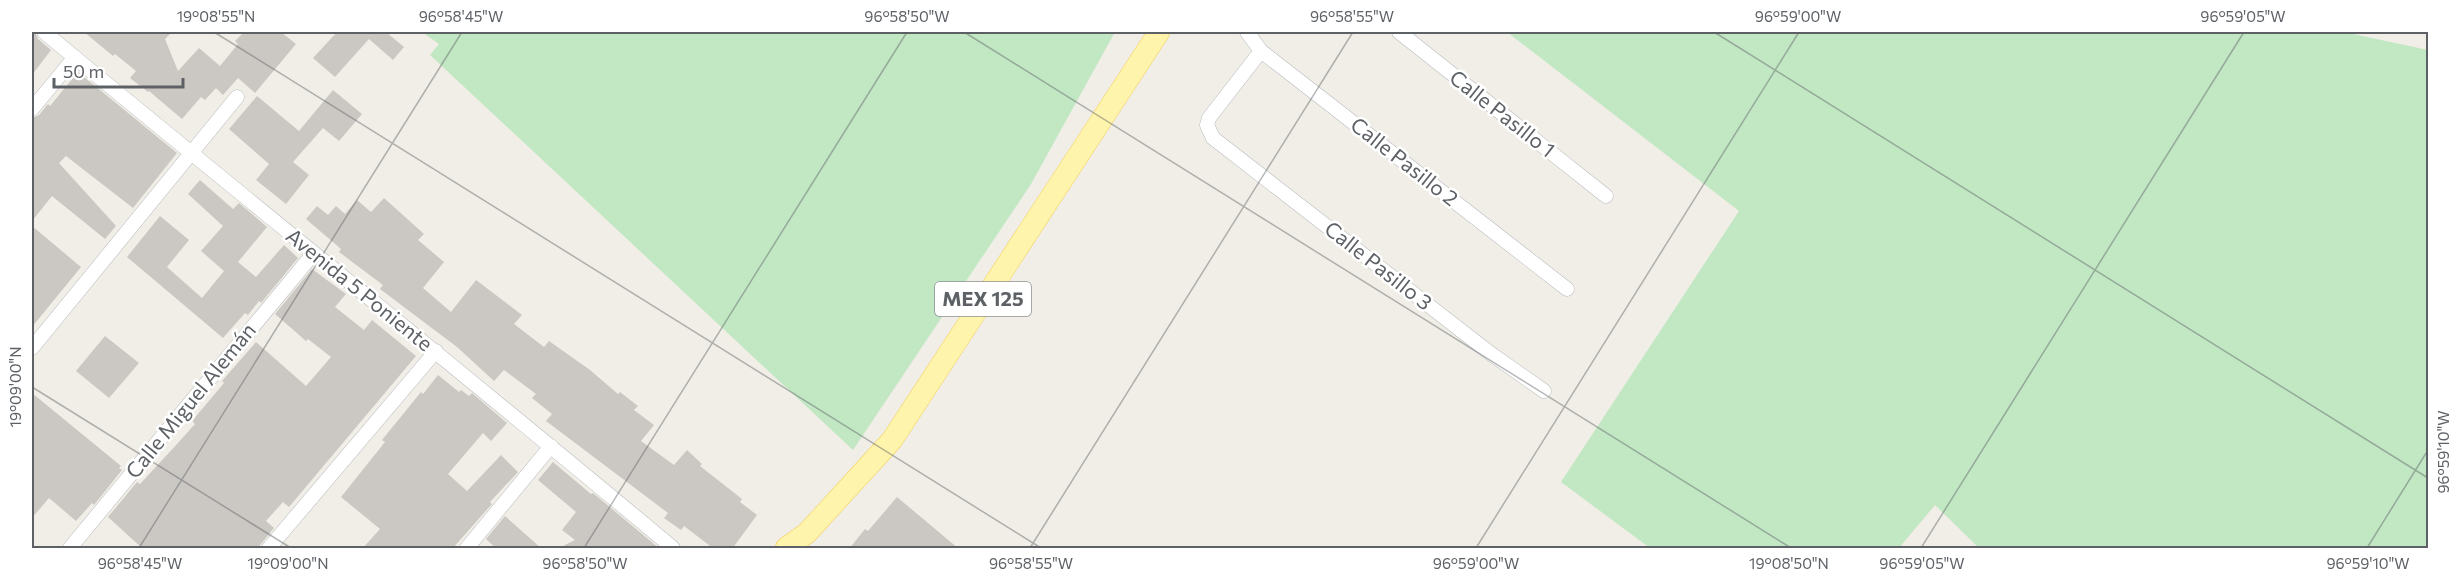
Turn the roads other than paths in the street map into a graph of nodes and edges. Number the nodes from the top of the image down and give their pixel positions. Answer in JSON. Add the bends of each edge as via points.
{"nodes":[{"id":1,"x":44,"y":32,"type":"edge"},
{"id":2,"x":1159,"y":32,"type":"edge"},
{"id":3,"x":1247,"y":32,"type":"edge"},
{"id":4,"x":1399,"y":32,"type":"edge"},
{"id":5,"x":1261,"y":51,"type":"junction"},
{"id":6,"x":75,"y":57,"type":"junction"},
{"id":7,"x":237,"y":97,"type":"dead end"},
{"id":8,"x":32,"y":109,"type":"edge"},
{"id":9,"x":191,"y":151,"type":"junction"},
{"id":10,"x":1606,"y":196,"type":"dead end"},
{"id":11,"x":313,"y":254,"type":"junction"},
{"id":12,"x":1567,"y":289,"type":"dead end"},
{"id":13,"x":32,"y":348,"type":"edge"},
{"id":14,"x":436,"y":351,"type":"junction"},
{"id":15,"x":1544,"y":391,"type":"dead end"},
{"id":16,"x":551,"y":446,"type":"junction"},
{"id":17,"x":790,"y":548,"type":"edge"},
{"id":18,"x":70,"y":549,"type":"edge"},
{"id":19,"x":269,"y":549,"type":"edge"},
{"id":20,"x":466,"y":549,"type":"edge"},
{"id":21,"x":672,"y":549,"type":"edge"}],
"edges":[{"from":1,"to":6,"type":"street","name":"Avenida 5 Poniente"},
{"from":2,"to":17,"type":"main road","number":"MEX 125","via":[[892,440]]},
{"from":3,"to":5,"type":"street","name":"Calle Pasillo 2"},
{"from":4,"to":10,"type":"street","name":"Calle Pasillo 1"},
{"from":5,"to":12,"type":"street","name":"Calle Pasillo 2"},
{"from":5,"to":15,"type":"street","name":"Calle Pasillo 3","via":[[1209,118],[1207,125],[1213,138]]},
{"from":6,"to":8,"type":"street"},
{"from":6,"to":9,"type":"street","name":"Avenida 5 Poniente"},
{"from":7,"to":9,"type":"street"},
{"from":9,"to":11,"type":"street","name":"Avenida 5 Poniente"},
{"from":9,"to":13,"type":"street"},
{"from":11,"to":14,"type":"street","name":"Avenida 5 Poniente"},
{"from":11,"to":18,"type":"street","name":"Calle Miguel Alemán"},
{"from":14,"to":16,"type":"street","name":"Avenida 5 Poniente"},
{"from":14,"to":19,"type":"street"},
{"from":16,"to":20,"type":"street"},
{"from":16,"to":21,"type":"street","name":"Avenida 5 Poniente"}]}
